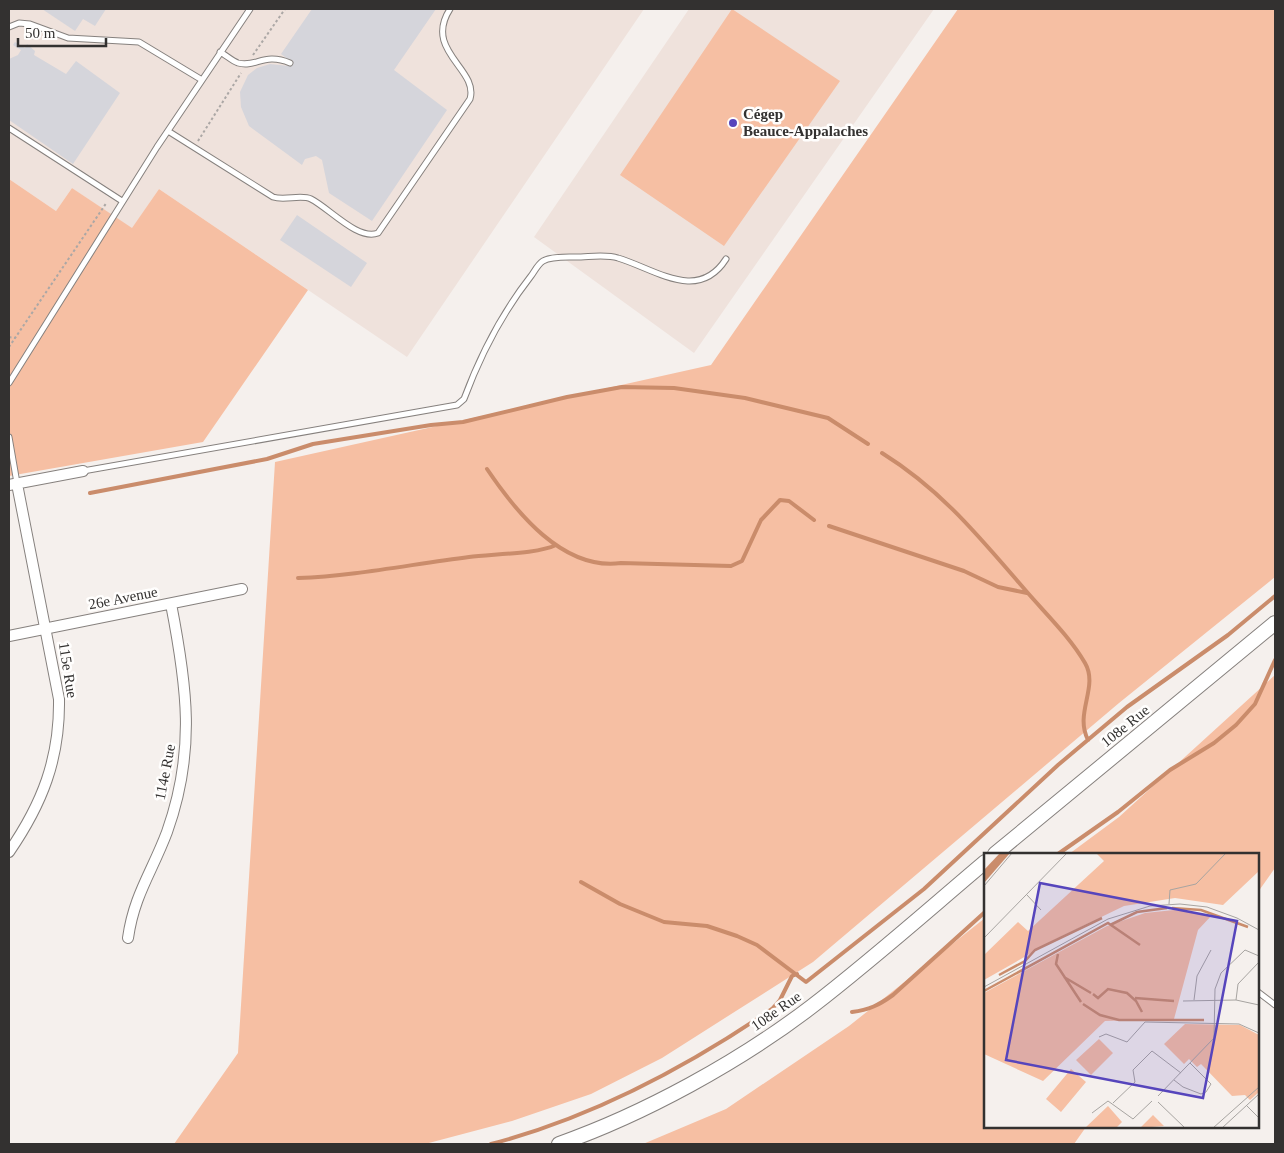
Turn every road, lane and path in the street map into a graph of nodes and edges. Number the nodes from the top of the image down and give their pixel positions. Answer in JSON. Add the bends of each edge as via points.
{"nodes":[{"id":1,"x":250,"y":9,"type":"edge"},
{"id":2,"x":285,"y":9,"type":"edge"},
{"id":3,"x":450,"y":9,"type":"edge"},
{"id":4,"x":9,"y":27,"type":"edge"},
{"id":5,"x":220,"y":52,"type":"junction"},
{"id":6,"x":249,"y":61,"type":"dead end"},
{"id":7,"x":290,"y":63,"type":"dead end"},
{"id":8,"x":238,"y":77,"type":"dead end"},
{"id":9,"x":202,"y":80,"type":"junction"},
{"id":10,"x":9,"y":128,"type":"edge"},
{"id":11,"x":168,"y":131,"type":"junction"},
{"id":12,"x":194,"y":147,"type":"junction"},
{"id":13,"x":112,"y":195,"type":"junction"},
{"id":14,"x":122,"y":202,"type":"junction"},
{"id":15,"x":726,"y":258,"type":"dead end"},
{"id":16,"x":9,"y":337,"type":"edge"},
{"id":17,"x":14,"y":338,"type":"junction"},
{"id":18,"x":9,"y":347,"type":"edge"},
{"id":19,"x":9,"y":383,"type":"edge"},
{"id":20,"x":9,"y":437,"type":"edge"},
{"id":21,"x":83,"y":471,"type":"joint"},
{"id":22,"x":13,"y":484,"type":"edge"},
{"id":23,"x":242,"y":589,"type":"dead end"},
{"id":24,"x":171,"y":604,"type":"junction"},
{"id":25,"x":1275,"y":623,"type":"edge"},
{"id":26,"x":46,"y":628,"type":"junction"},
{"id":27,"x":9,"y":636,"type":"edge"},
{"id":28,"x":9,"y":852,"type":"edge"},
{"id":29,"x":996,"y":853,"type":"edge"},
{"id":30,"x":984,"y":863,"type":"edge"},
{"id":31,"x":128,"y":938,"type":"dead end"},
{"id":32,"x":1259,"y":993,"type":"edge"},
{"id":33,"x":1275,"y":1005,"type":"edge"},
{"id":34,"x":559,"y":1144,"type":"edge"}],
"edges":[{"from":1,"to":5,"type":"lane"},
{"from":2,"to":6,"type":"path"},
{"from":3,"to":12,"type":"lane","via":[[443,26],[444,45],[468,83],[472,92],[470,99],[378,233],[364,234],[309,198],[290,200],[272,197]]},
{"from":4,"to":9,"type":"lane","via":[[19,23],[30,24],[68,38],[139,42]]},
{"from":5,"to":7,"type":"lane","via":[[238,63],[279,58]]},
{"from":5,"to":9,"type":"lane"},
{"from":8,"to":12,"type":"path"},
{"from":9,"to":11,"type":"lane"},
{"from":10,"to":13,"type":"lane"},
{"from":11,"to":12,"type":"lane"},
{"from":11,"to":14,"type":"lane"},
{"from":13,"to":14,"type":"lane"},
{"from":13,"to":17,"type":"path"},
{"from":14,"to":19,"type":"lane"},
{"from":15,"to":21,"type":"lane","via":[[719,270],[707,278],[688,281],[650,272],[616,257],[564,256],[542,261],[517,293],[492,336],[464,399],[457,405]]},
{"from":16,"to":17,"type":"path"},
{"from":17,"to":18,"type":"path"},
{"from":20,"to":22,"type":"lane"},
{"from":21,"to":22,"type":"street"},
{"from":22,"to":26,"type":"street","name":"115e Rue"},
{"from":23,"to":24,"type":"street","name":"26e Avenue"},
{"from":24,"to":26,"type":"street","name":"26e Avenue"},
{"from":24,"to":31,"type":"street","name":"114e Rue","via":[[186,690],[188,726],[185,757],[167,832],[137,896]]},
{"from":25,"to":29,"type":"main road","name":"108e Rue"},
{"from":26,"to":27,"type":"street","name":"26e Avenue"},
{"from":26,"to":28,"type":"street","name":"115e Rue","via":[[59,699],[57,750],[36,808]]},
{"from":30,"to":34,"type":"main road","name":"108e Rue","via":[[818,1001],[757,1044],[632,1113]]},
{"from":32,"to":33,"type":"lane"}]}
